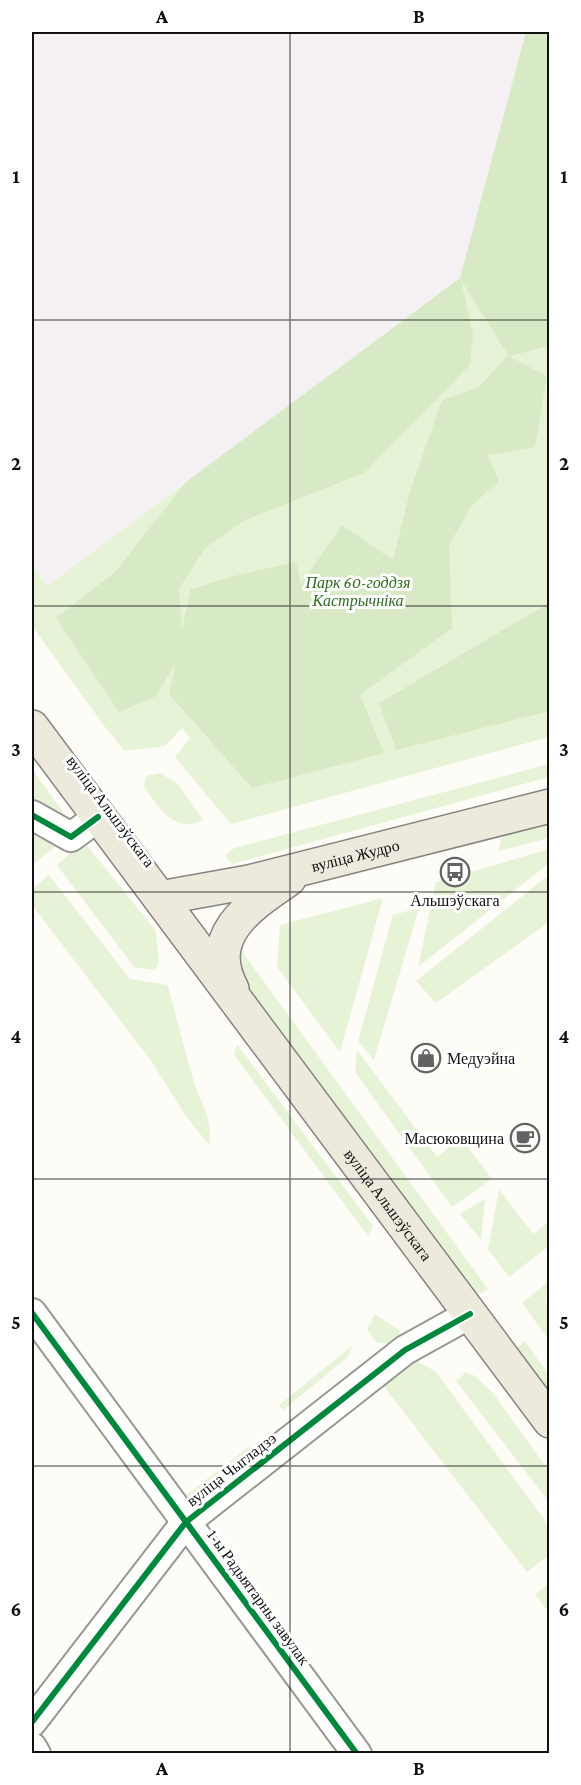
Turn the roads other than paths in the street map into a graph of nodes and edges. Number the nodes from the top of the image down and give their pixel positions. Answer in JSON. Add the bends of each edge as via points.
{"nodes":[{"id":1,"x":32,"y":727,"type":"edge"},
{"id":2,"x":549,"y":806,"type":"edge"},
{"id":3,"x":32,"y":815,"type":"edge"},
{"id":4,"x":98,"y":817,"type":"junction"},
{"id":5,"x":308,"y":866,"type":"junction"},
{"id":6,"x":160,"y":898,"type":"junction"},
{"id":7,"x":242,"y":1007,"type":"junction"},
{"id":8,"x":32,"y":1313,"type":"edge"},
{"id":9,"x":470,"y":1314,"type":"junction"},
{"id":10,"x":549,"y":1421,"type":"edge"},
{"id":11,"x":186,"y":1522,"type":"junction"},
{"id":12,"x":32,"y":1722,"type":"edge"},
{"id":13,"x":32,"y":1747,"type":"edge"},
{"id":14,"x":36,"y":1754,"type":"edge"},
{"id":15,"x":357,"y":1754,"type":"edge"}],
"edges":[{"from":1,"to":4,"type":"main road","name":"вуліца Альшэўскага"},
{"from":2,"to":5,"type":"main road","name":"вуліца Жудро"},
{"from":3,"to":4,"type":"street","via":[[71,837]]},
{"from":4,"to":6,"type":"main road","name":"вуліца Альшэўскага"},
{"from":5,"to":6,"type":"main road","name":"вуліца Жудро","via":[[249,882]]},
{"from":5,"to":7,"type":"main road","via":[[252,904],[232,927],[223,963],[225,976]]},
{"from":6,"to":7,"type":"main road","name":"вуліца Альшэўскага"},
{"from":7,"to":9,"type":"main road","name":"вуліца Альшэўскага"},
{"from":8,"to":11,"type":"street","name":"1-ы Радыятарны завулак"},
{"from":9,"to":10,"type":"main road","name":"вуліца Альшэўскага"},
{"from":9,"to":11,"type":"street","name":"вуліца Чыгладзэ","via":[[405,1350]]},
{"from":11,"to":12,"type":"street","name":"вуліца Чыгладзэ"},
{"from":11,"to":15,"type":"street","name":"1-ы Радыятарны завулак"},
{"from":13,"to":14,"type":"street"}]}
